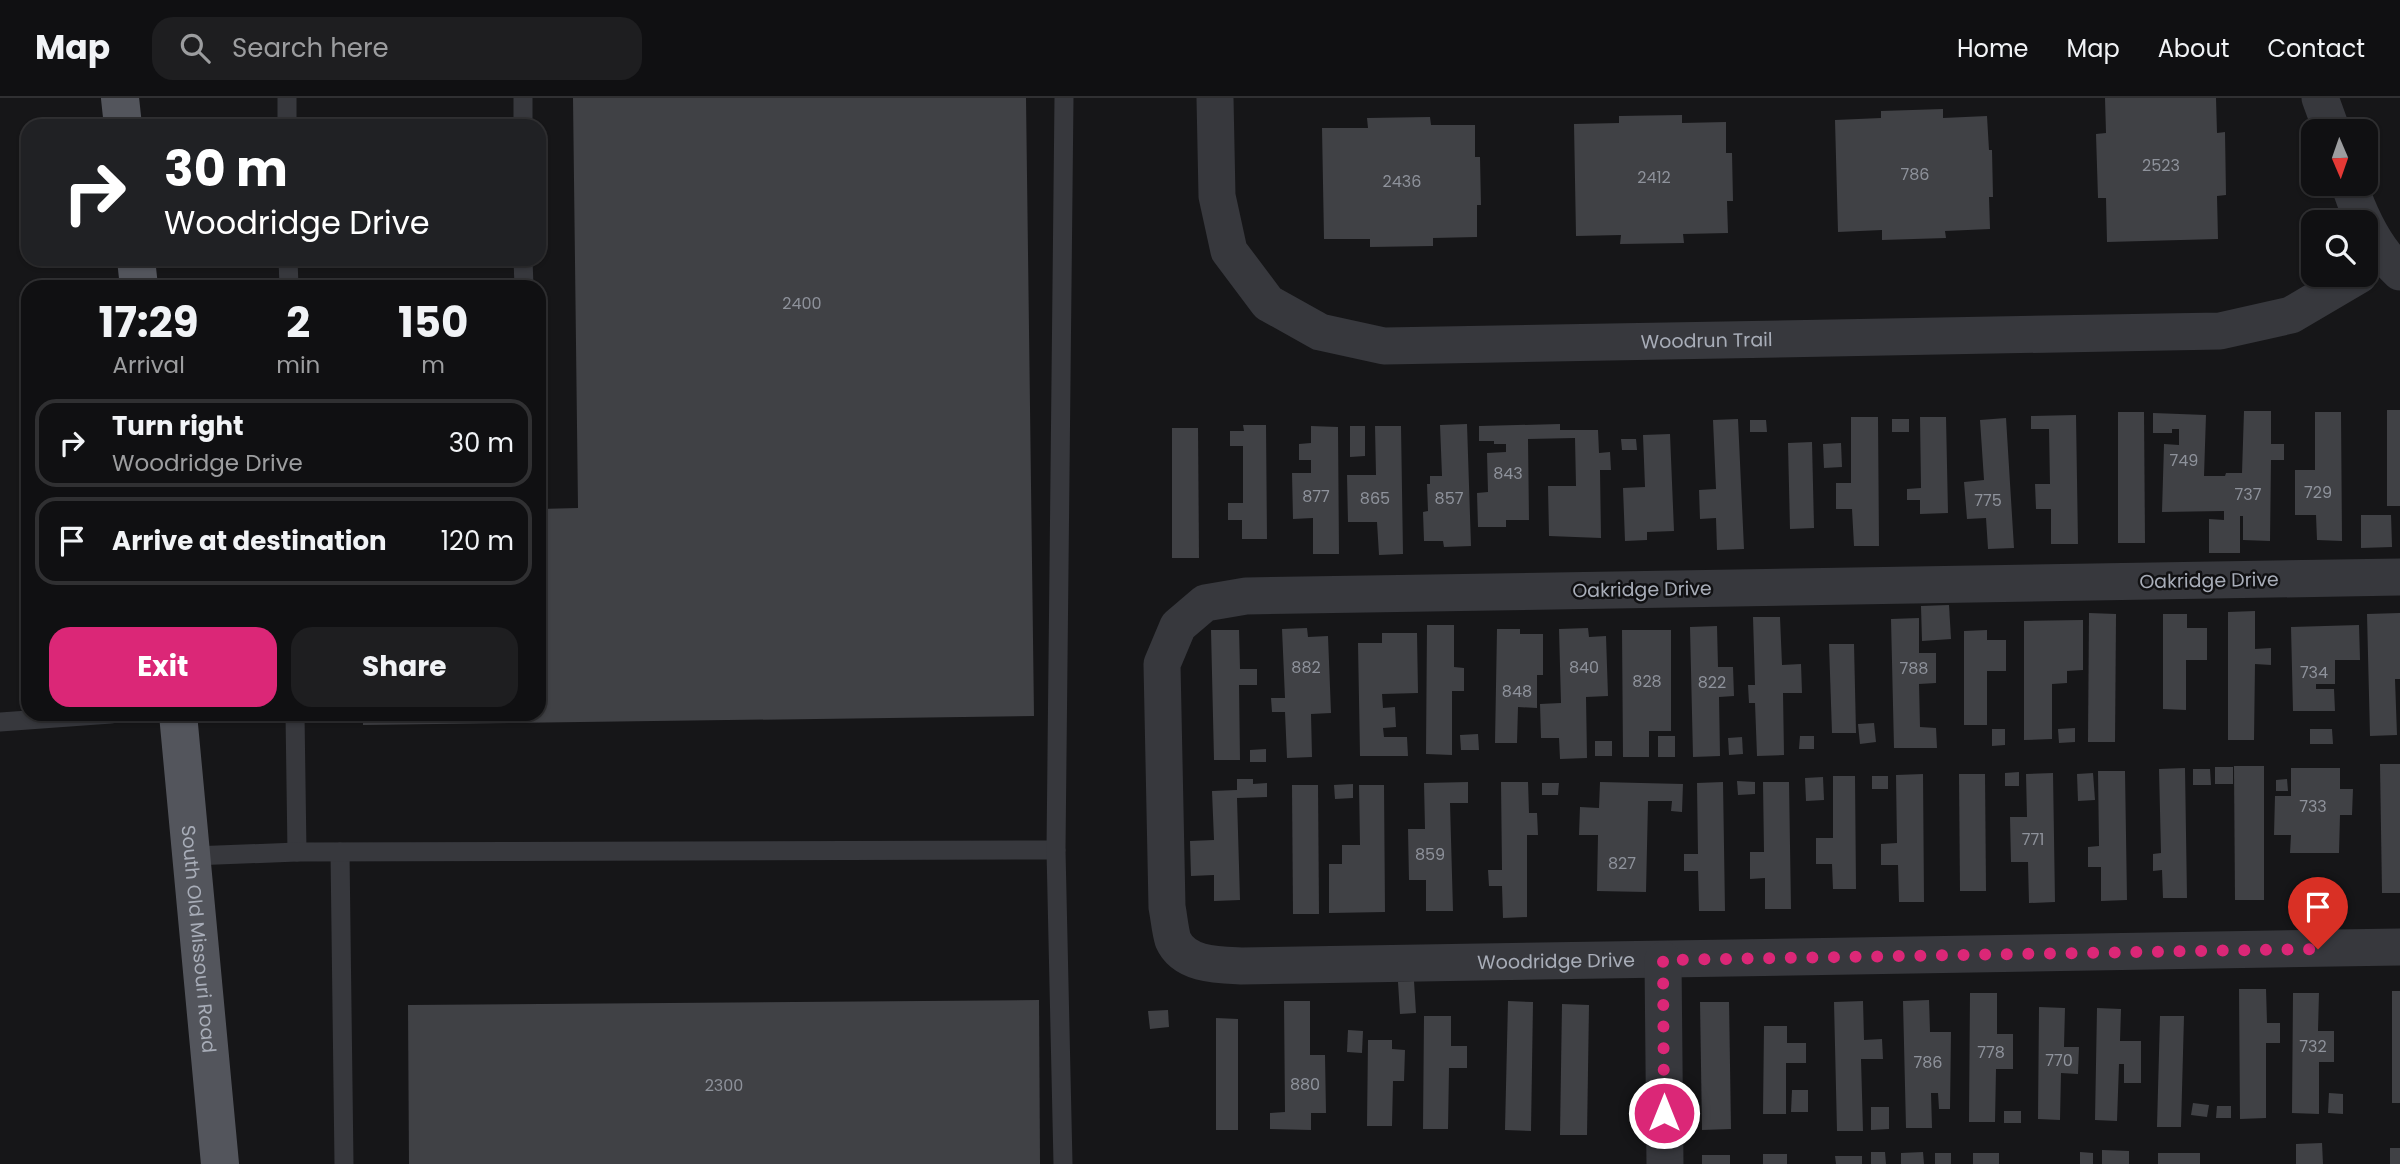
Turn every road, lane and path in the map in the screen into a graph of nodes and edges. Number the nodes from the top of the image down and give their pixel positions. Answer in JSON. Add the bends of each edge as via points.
{"nodes":[{"id":1,"x":120,"y":98,"type":"edge"},
{"id":2,"x":287,"y":98,"type":"edge"},
{"id":3,"x":523,"y":98,"type":"edge"},
{"id":4,"x":1064,"y":98,"type":"edge"},
{"id":5,"x":1215,"y":98,"type":"edge"},
{"id":6,"x":2320,"y":98,"type":"edge"},
{"id":7,"x":122,"y":119,"type":"edge"},
{"id":8,"x":287,"y":119,"type":"edge"},
{"id":9,"x":523,"y":119,"type":"edge"},
{"id":10,"x":2328,"y":119,"type":"edge"},
{"id":11,"x":2343,"y":287,"type":"edge"},
{"id":12,"x":2400,"y":577,"type":"edge"},
{"id":13,"x":21,"y":720,"type":"edge"},
{"id":14,"x":179,"y":721,"type":"edge"},
{"id":15,"x":295,"y":721,"type":"edge"},
{"id":16,"x":0,"y":722,"type":"edge"},
{"id":17,"x":1056,"y":850,"type":"junction"},
{"id":18,"x":297,"y":852,"type":"junction"},
{"id":19,"x":340,"y":852,"type":"junction"},
{"id":20,"x":192,"y":856,"type":"junction"},
{"id":21,"x":1167,"y":907,"type":"joint"},
{"id":22,"x":2400,"y":947,"type":"edge"},
{"id":23,"x":1663,"y":960,"type":"junction"},
{"id":24,"x":220,"y":1164,"type":"edge"},
{"id":25,"x":344,"y":1164,"type":"edge"},
{"id":26,"x":1063,"y":1164,"type":"edge"},
{"id":27,"x":1664,"y":1164,"type":"edge"}],
"edges":[{"from":1,"to":7,"type":"main road"},
{"from":2,"to":8,"type":"lane"},
{"from":3,"to":9,"type":"lane"},
{"from":4,"to":17,"type":"lane"},
{"from":5,"to":11,"type":"street","name":"Woodrun Trail","via":[[1217,196],[1229,251],[1268,303],[1320,332],[1384,346],[2220,331],[2291,314]]},
{"from":6,"to":10,"type":"street"},
{"from":12,"to":21,"type":"street","name":"Oakridge Drive","via":[[1246,596],[1205,603],[1178,626],[1162,664]]},
{"from":13,"to":16,"type":"lane"},
{"from":14,"to":20,"type":"main road","name":"South Old Missouri Road"},
{"from":15,"to":18,"type":"lane"},
{"from":17,"to":19,"type":"lane"},
{"from":17,"to":26,"type":"lane"},
{"from":18,"to":19,"type":"lane"},
{"from":18,"to":20,"type":"lane"},
{"from":19,"to":25,"type":"lane"},
{"from":20,"to":24,"type":"main road","name":"South Old Missouri Road"},
{"from":21,"to":23,"type":"street","name":"Woodridge Drive","via":[[1174,942],[1190,958],[1212,965]]},
{"from":22,"to":23,"type":"street","name":"Woodridge Drive"},
{"from":23,"to":27,"type":"street"}]}
